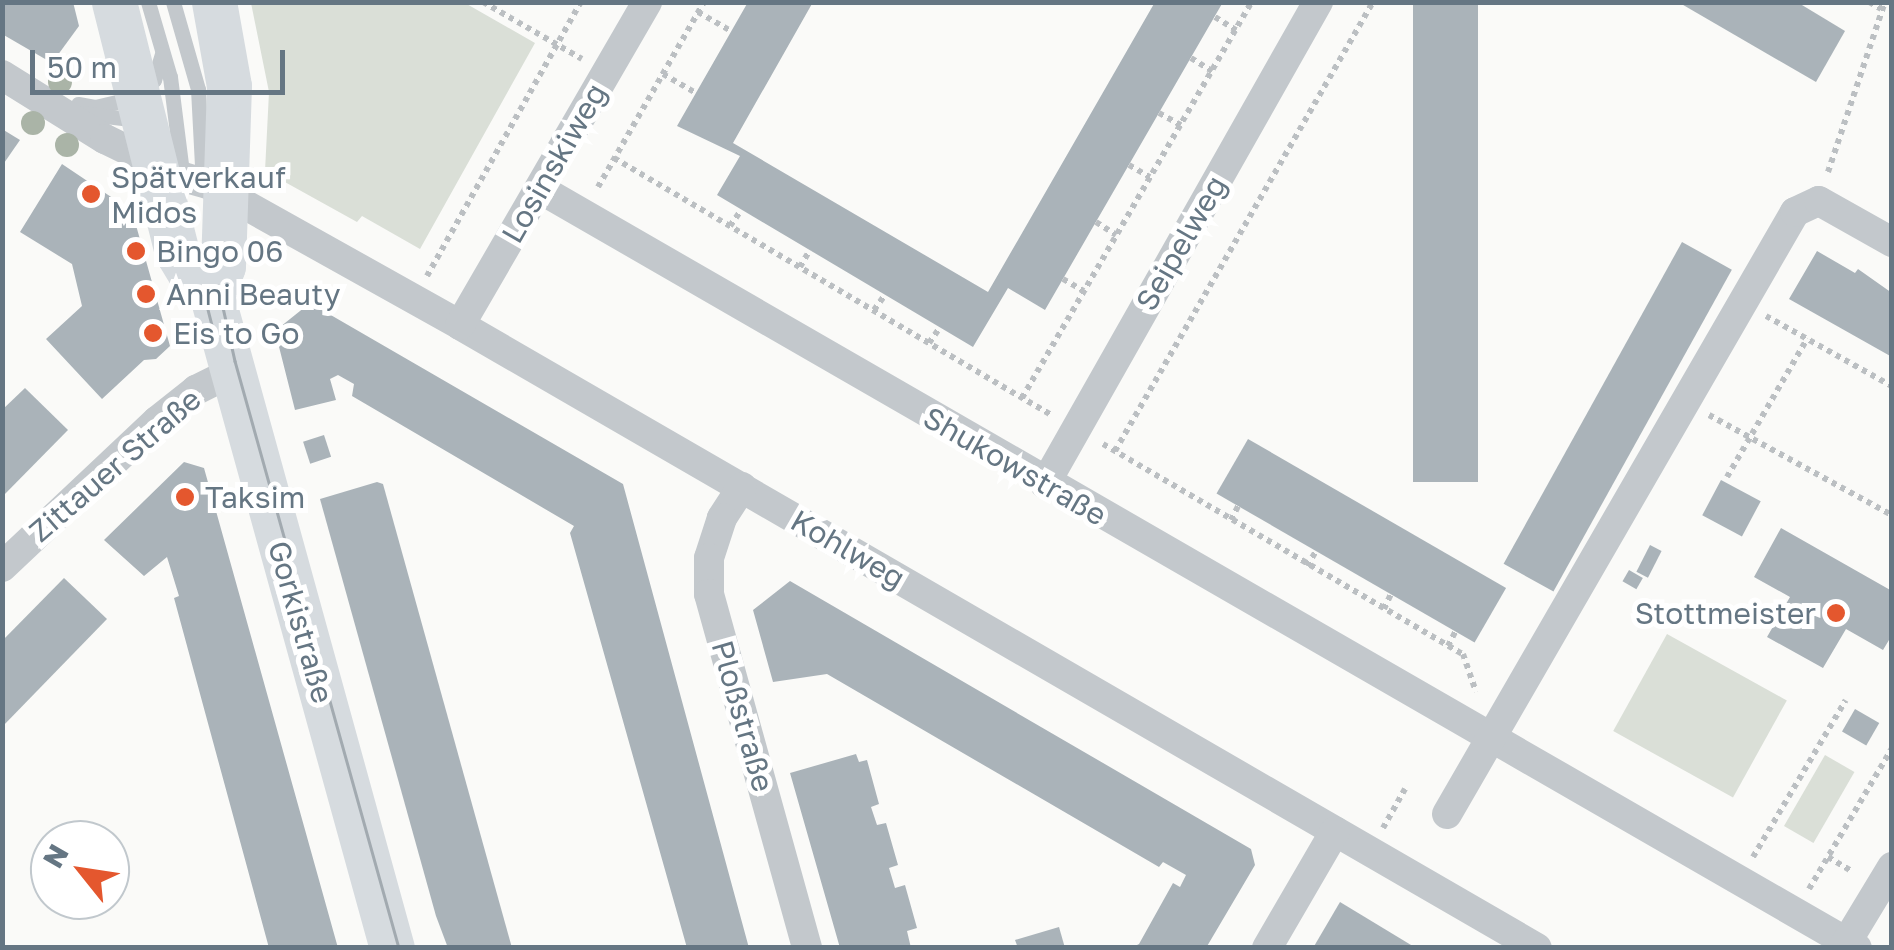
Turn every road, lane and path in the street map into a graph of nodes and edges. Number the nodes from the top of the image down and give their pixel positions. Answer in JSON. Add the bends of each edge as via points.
{"nodes":[{"id":1,"x":114,"y":2,"type":"edge"},
{"id":2,"x":148,"y":2,"type":"edge"},
{"id":3,"x":174,"y":2,"type":"edge"},
{"id":4,"x":214,"y":2,"type":"edge"},
{"id":5,"x":483,"y":2,"type":"edge"},
{"id":6,"x":581,"y":2,"type":"edge"},
{"id":7,"x":647,"y":2,"type":"edge"},
{"id":8,"x":704,"y":2,"type":"edge"},
{"id":9,"x":1252,"y":2,"type":"edge"},
{"id":10,"x":1318,"y":2,"type":"edge"},
{"id":11,"x":1373,"y":2,"type":"edge"},
{"id":12,"x":1868,"y":2,"type":"edge"},
{"id":13,"x":1883,"y":6,"type":"edge"},
{"id":14,"x":698,"y":12,"type":"junction"},
{"id":15,"x":1214,"y":17,"type":"dead end"},
{"id":16,"x":1236,"y":30,"type":"junction"},
{"id":17,"x":731,"y":31,"type":"dead end"},
{"id":18,"x":184,"y":40,"type":"junction"},
{"id":19,"x":556,"y":45,"type":"junction"},
{"id":20,"x":162,"y":50,"type":"junction"},
{"id":21,"x":1191,"y":58,"type":"dead end"},
{"id":22,"x":1212,"y":71,"type":"junction"},
{"id":23,"x":606,"y":72,"type":"junction"},
{"id":24,"x":663,"y":74,"type":"junction"},
{"id":25,"x":2,"y":75,"type":"edge"},
{"id":26,"x":696,"y":93,"type":"dead end"},
{"id":27,"x":34,"y":95,"type":"junction"},
{"id":28,"x":1159,"y":113,"type":"dead end"},
{"id":29,"x":1181,"y":125,"type":"junction"},
{"id":30,"x":614,"y":158,"type":"junction"},
{"id":31,"x":1129,"y":165,"type":"dead end"},
{"id":32,"x":181,"y":166,"type":"junction"},
{"id":33,"x":1150,"y":177,"type":"junction"},
{"id":34,"x":540,"y":190,"type":"junction"},
{"id":35,"x":1819,"y":201,"type":"junction"},
{"id":36,"x":741,"y":210,"type":"dead end"},
{"id":37,"x":582,"y":214,"type":"junction"},
{"id":38,"x":1096,"y":222,"type":"dead end"},
{"id":39,"x":730,"y":226,"type":"junction"},
{"id":40,"x":190,"y":230,"type":"dead end"},
{"id":41,"x":1117,"y":235,"type":"junction"},
{"id":42,"x":1892,"y":242,"type":"edge"},
{"id":43,"x":810,"y":250,"type":"dead end"},
{"id":44,"x":800,"y":267,"type":"junction"},
{"id":45,"x":1064,"y":278,"type":"dead end"},
{"id":46,"x":210,"y":289,"type":"junction"},
{"id":47,"x":1084,"y":291,"type":"junction"},
{"id":48,"x":885,"y":295,"type":"dead end"},
{"id":49,"x":414,"y":299,"type":"junction"},
{"id":50,"x":874,"y":310,"type":"junction"},
{"id":51,"x":460,"y":325,"type":"junction"},
{"id":52,"x":1787,"y":327,"type":"dead end"},
{"id":53,"x":940,"y":328,"type":"dead end"},
{"id":54,"x":1807,"y":339,"type":"junction"},
{"id":55,"x":929,"y":344,"type":"junction"},
{"id":56,"x":232,"y":372,"type":"junction"},
{"id":57,"x":1892,"y":386,"type":"edge"},
{"id":58,"x":1022,"y":398,"type":"junction"},
{"id":59,"x":1685,"y":402,"type":"junction"},
{"id":60,"x":1076,"y":429,"type":"junction"},
{"id":61,"x":1751,"y":437,"type":"junction"},
{"id":62,"x":1114,"y":451,"type":"junction"},
{"id":63,"x":1727,"y":477,"type":"dead end"},
{"id":64,"x":1045,"y":484,"type":"junction"},
{"id":65,"x":742,"y":487,"type":"junction"},
{"id":66,"x":1238,"y":506,"type":"dead end"},
{"id":67,"x":1892,"y":515,"type":"edge"},
{"id":68,"x":1231,"y":520,"type":"junction"},
{"id":69,"x":1316,"y":551,"type":"dead end"},
{"id":70,"x":2,"y":566,"type":"edge"},
{"id":71,"x":1307,"y":566,"type":"junction"},
{"id":72,"x":1392,"y":594,"type":"dead end"},
{"id":73,"x":1384,"y":609,"type":"junction"},
{"id":74,"x":1456,"y":632,"type":"dead end"},
{"id":75,"x":1448,"y":646,"type":"junction"},
{"id":76,"x":1846,"y":700,"type":"dead end"},
{"id":77,"x":1491,"y":740,"type":"junction"},
{"id":78,"x":1892,"y":748,"type":"edge"},
{"id":79,"x":1405,"y":789,"type":"dead end"},
{"id":80,"x":1446,"y":814,"type":"dead end"},
{"id":81,"x":1389,"y":817,"type":"dead end"},
{"id":82,"x":1335,"y":830,"type":"junction"},
{"id":83,"x":1828,"y":857,"type":"dead end"},
{"id":84,"x":1892,"y":867,"type":"edge"},
{"id":85,"x":1739,"y":880,"type":"junction"},
{"id":86,"x":1849,"y":946,"type":"edge"},
{"id":87,"x":392,"y":948,"type":"edge"},
{"id":88,"x":808,"y":948,"type":"edge"},
{"id":89,"x":1267,"y":948,"type":"edge"},
{"id":90,"x":1538,"y":948,"type":"edge"}],
"edges":[{"from":1,"to":32,"type":"main road","name":"Gorkistraße"},
{"from":2,"to":20,"type":"lane"},
{"from":3,"to":18,"type":"lane"},
{"from":4,"to":32,"type":"main road","name":"Gorkistraße","via":[[229,86]]},
{"from":5,"to":19,"type":"path"},
{"from":6,"to":19,"type":"path"},
{"from":7,"to":23,"type":"street","name":"Losinskiweg"},
{"from":8,"to":14,"type":"path"},
{"from":9,"to":16,"type":"path"},
{"from":10,"to":60,"type":"street","name":"Seipelweg"},
{"from":11,"to":62,"type":"path"},
{"from":12,"to":13,"type":"path"},
{"from":13,"to":35,"type":"path"},
{"from":14,"to":17,"type":"path"},
{"from":14,"to":24,"type":"path"},
{"from":15,"to":16,"type":"path"},
{"from":16,"to":22,"type":"path"},
{"from":18,"to":32,"type":"lane"},
{"from":18,"to":32,"type":"lane","via":[[198,89]]},
{"from":19,"to":23,"type":"path"},
{"from":19,"to":49,"type":"path"},
{"from":20,"to":32,"type":"lane"},
{"from":20,"to":32,"type":"lane","via":[[154,80]]},
{"from":21,"to":22,"type":"path"},
{"from":22,"to":29,"type":"path"},
{"from":23,"to":34,"type":"street","name":"Losinskiweg"},
{"from":24,"to":26,"type":"path"},
{"from":24,"to":30,"type":"path"},
{"from":25,"to":27,"type":"street","name":"Kohlweg"},
{"from":27,"to":32,"type":"street","name":"Kohlweg"},
{"from":27,"to":32,"type":"lane","via":[[91,116]]},
{"from":27,"to":32,"type":"lane","via":[[96,107]]},
{"from":28,"to":29,"type":"path"},
{"from":29,"to":33,"type":"path"},
{"from":30,"to":37,"type":"path"},
{"from":30,"to":39,"type":"path"},
{"from":31,"to":33,"type":"path"},
{"from":32,"to":46,"type":"main road","name":"Gorkistraße","via":[[223,266]]},
{"from":32,"to":46,"type":"main road","name":"Gorkistraße","via":[[177,252]]},
{"from":32,"to":49,"type":"street","name":"Kohlweg"},
{"from":33,"to":41,"type":"path"},
{"from":34,"to":37,"type":"street","name":"Shukowstraße"},
{"from":34,"to":51,"type":"street","name":"Losinskiweg"},
{"from":35,"to":42,"type":"street"},
{"from":35,"to":59,"type":"street","via":[[1795,212]]},
{"from":36,"to":39,"type":"path"},
{"from":37,"to":64,"type":"street","name":"Shukowstraße"},
{"from":38,"to":41,"type":"path"},
{"from":39,"to":44,"type":"path"},
{"from":40,"to":46,"type":"lane"},
{"from":41,"to":47,"type":"path"},
{"from":43,"to":44,"type":"path"},
{"from":44,"to":50,"type":"path"},
{"from":45,"to":47,"type":"path"},
{"from":46,"to":56,"type":"main road","name":"Gorkistraße"},
{"from":47,"to":58,"type":"path"},
{"from":48,"to":50,"type":"path"},
{"from":49,"to":51,"type":"street","name":"Kohlweg"},
{"from":50,"to":55,"type":"path"},
{"from":51,"to":65,"type":"street","name":"Kohlweg"},
{"from":52,"to":54,"type":"path"},
{"from":53,"to":55,"type":"path"},
{"from":54,"to":57,"type":"path"},
{"from":54,"to":61,"type":"path"},
{"from":55,"to":58,"type":"path"},
{"from":56,"to":70,"type":"street","name":"Zittauer Straße","via":[[157,421]]},
{"from":56,"to":87,"type":"main road","name":"Gorkistraße"},
{"from":58,"to":60,"type":"path"},
{"from":59,"to":61,"type":"path"},
{"from":59,"to":77,"type":"street"},
{"from":60,"to":62,"type":"path"},
{"from":60,"to":64,"type":"street","name":"Seipelweg"},
{"from":61,"to":63,"type":"path"},
{"from":61,"to":67,"type":"path"},
{"from":62,"to":68,"type":"path"},
{"from":64,"to":77,"type":"street","name":"Shukowstraße"},
{"from":65,"to":82,"type":"street","name":"Kohlweg"},
{"from":65,"to":88,"type":"street","name":"Ploßstraße","via":[[722,518],[709,558],[709,594]]},
{"from":66,"to":68,"type":"path"},
{"from":68,"to":71,"type":"path"},
{"from":69,"to":71,"type":"path"},
{"from":71,"to":73,"type":"path"},
{"from":72,"to":73,"type":"path"},
{"from":73,"to":75,"type":"path"},
{"from":74,"to":75,"type":"path"},
{"from":75,"to":77,"type":"path","via":[[1464,654]]},
{"from":76,"to":85,"type":"path"},
{"from":77,"to":80,"type":"street"},
{"from":77,"to":85,"type":"street","name":"Shukowstraße"},
{"from":78,"to":83,"type":"path"},
{"from":79,"to":81,"type":"path"},
{"from":82,"to":89,"type":"street"},
{"from":82,"to":90,"type":"street","name":"Kohlweg"},
{"from":84,"to":86,"type":"street"},
{"from":85,"to":86,"type":"street","name":"Shukowstraße"}]}
